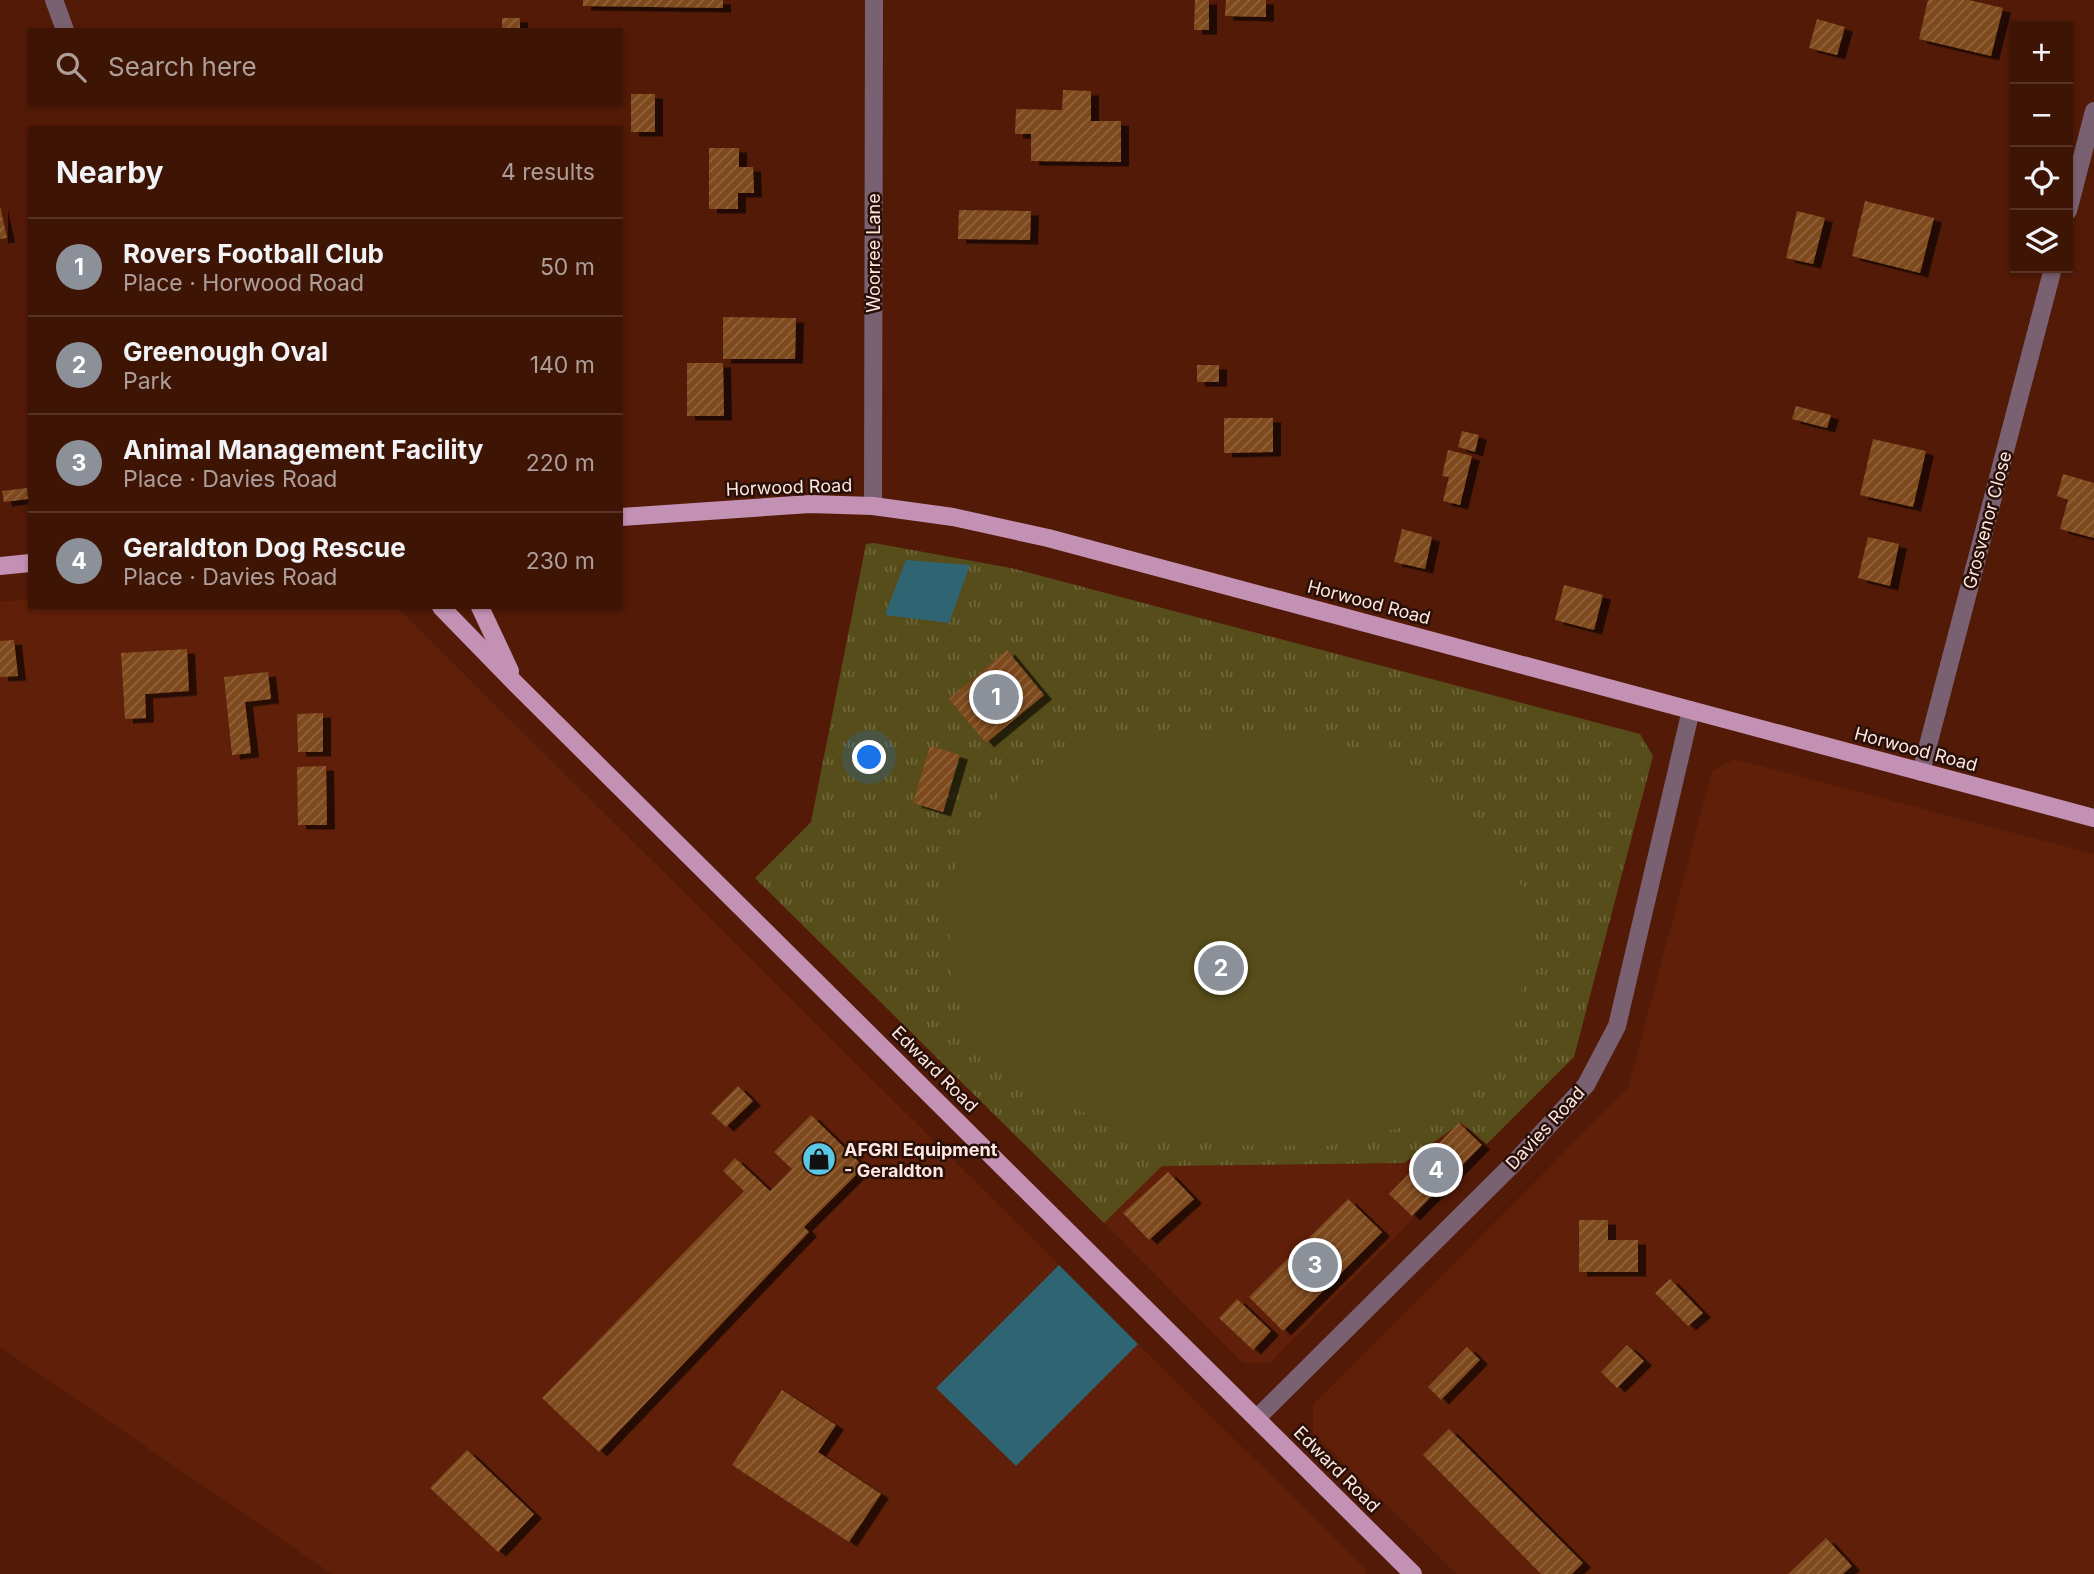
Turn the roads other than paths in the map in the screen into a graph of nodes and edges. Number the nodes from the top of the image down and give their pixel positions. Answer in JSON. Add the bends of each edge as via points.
{"nodes":[{"id":1,"x":54,"y":0,"type":"edge"},
{"id":2,"x":874,"y":0,"type":"edge"},
{"id":3,"x":64,"y":28,"type":"edge"},
{"id":4,"x":2094,"y":111,"type":"edge"},
{"id":5,"x":2068,"y":210,"type":"edge"},
{"id":6,"x":2052,"y":273,"type":"edge"},
{"id":7,"x":873,"y":506,"type":"junction"},
{"id":8,"x":623,"y":517,"type":"edge"},
{"id":9,"x":28,"y":563,"type":"edge"},
{"id":10,"x":0,"y":566,"type":"edge"},
{"id":11,"x":443,"y":609,"type":"edge"},
{"id":12,"x":481,"y":609,"type":"edge"},
{"id":13,"x":516,"y":684,"type":"junction"},
{"id":14,"x":1691,"y":710,"type":"junction"},
{"id":15,"x":1921,"y":772,"type":"junction"},
{"id":16,"x":2094,"y":818,"type":"edge"},
{"id":17,"x":1257,"y":1418,"type":"junction"},
{"id":18,"x":1413,"y":1574,"type":"edge"}],
"edges":[{"from":1,"to":3,"type":"street"},
{"from":2,"to":7,"type":"street","name":"Woorree Lane"},
{"from":4,"to":5,"type":"street"},
{"from":6,"to":15,"type":"street","name":"Grosvenor Close"},
{"from":7,"to":8,"type":"main road","name":"Horwood Road","via":[[810,504]]},
{"from":7,"to":14,"type":"main road","name":"Horwood Road","via":[[953,517],[1048,538]]},
{"from":9,"to":10,"type":"main road"},
{"from":11,"to":13,"type":"main road","name":"Edward Road"},
{"from":12,"to":13,"type":"main road","name":"Edward Road"},
{"from":13,"to":17,"type":"main road","name":"Edward Road"},
{"from":14,"to":15,"type":"main road","name":"Horwood Road"},
{"from":14,"to":17,"type":"street","name":"Davies Road","via":[[1617,1026],[1586,1085],[1515,1162]]},
{"from":15,"to":16,"type":"main road","name":"Horwood Road"},
{"from":17,"to":18,"type":"main road","name":"Edward Road"}]}
